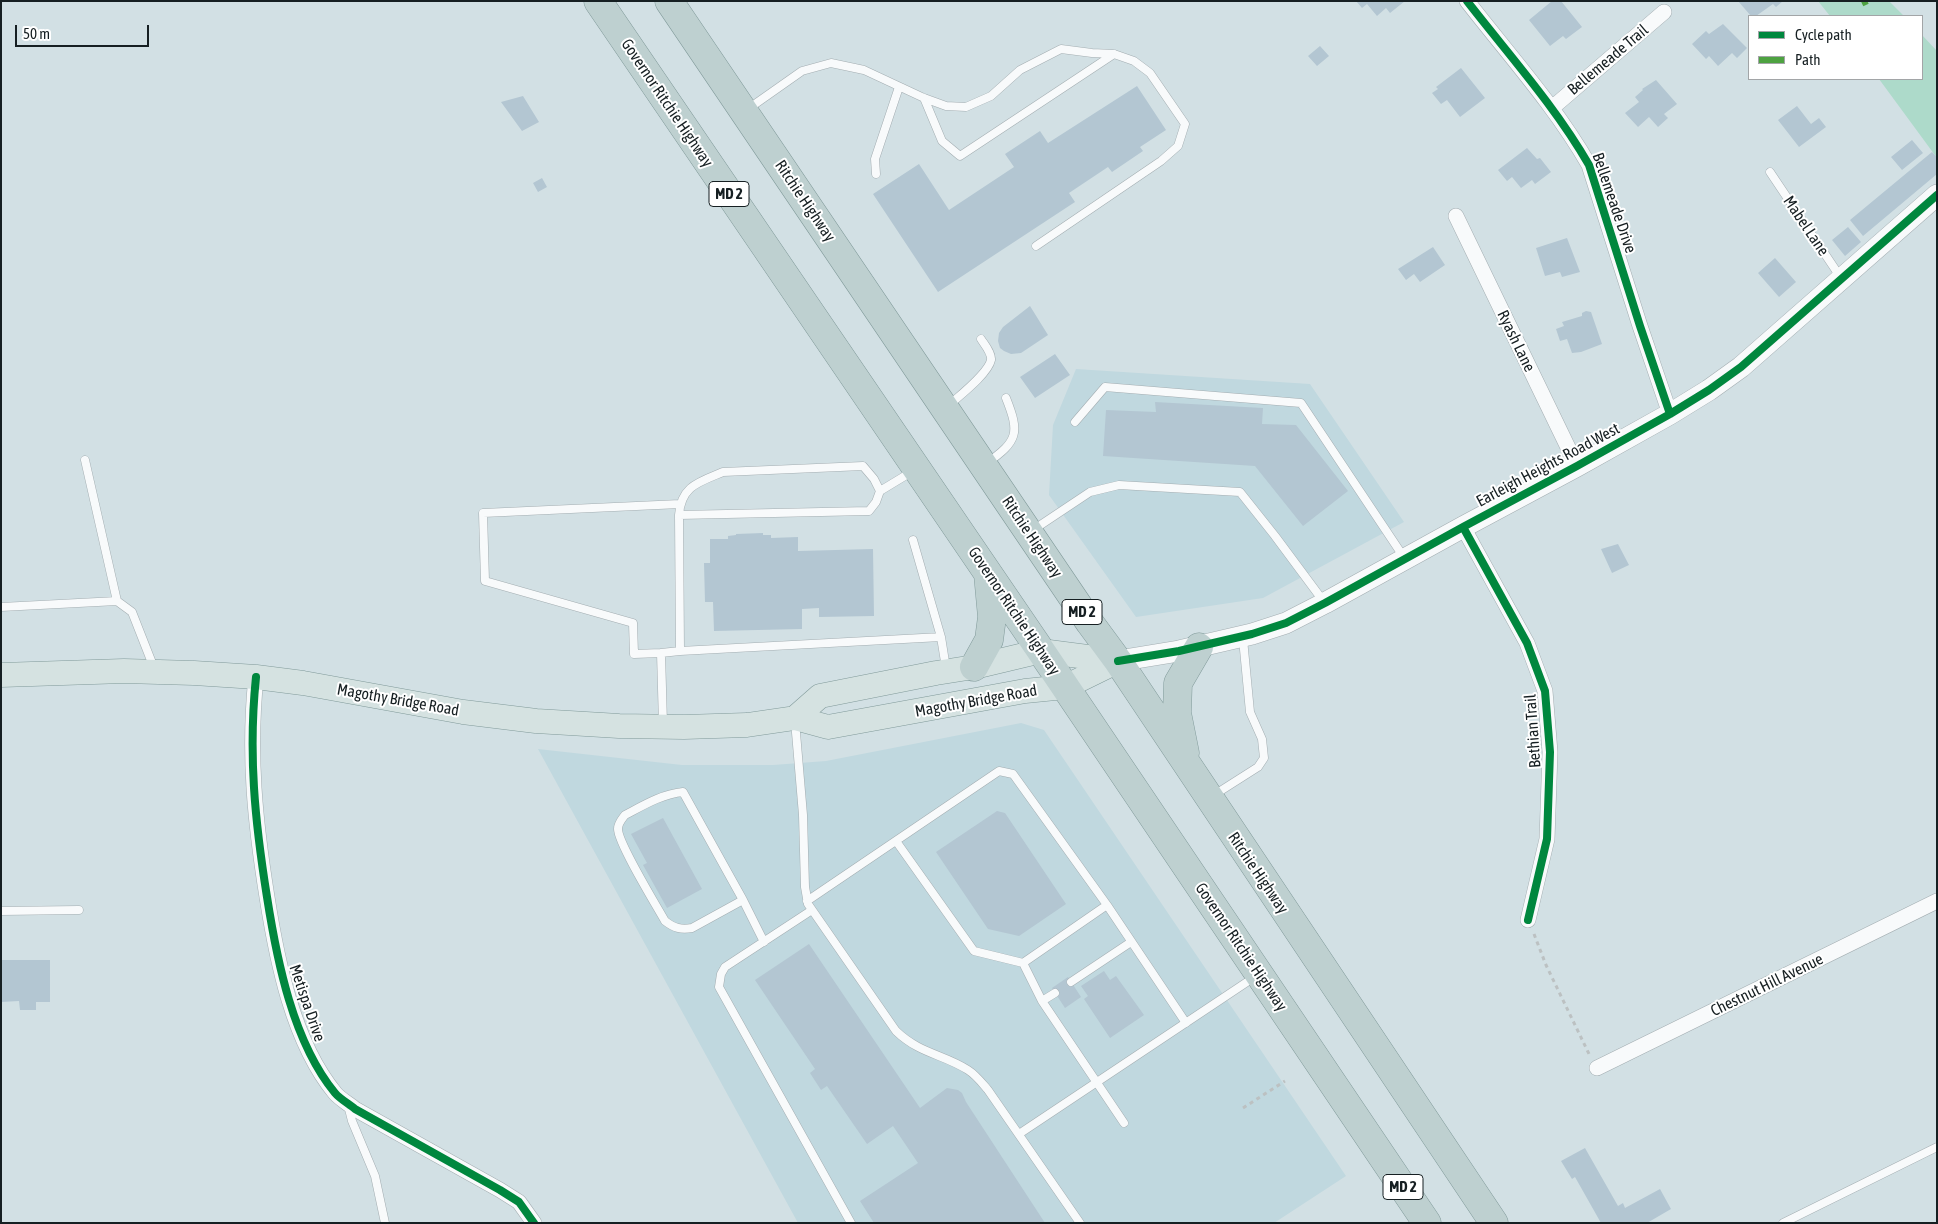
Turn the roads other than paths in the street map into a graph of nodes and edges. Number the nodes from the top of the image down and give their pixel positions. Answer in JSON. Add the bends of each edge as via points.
{"nodes":[{"id":1,"x":598,"y":1,"type":"edge"},
{"id":2,"x":668,"y":1,"type":"edge"},
{"id":3,"x":1468,"y":1,"type":"edge"},
{"id":4,"x":1664,"y":12,"type":"dead end"},
{"id":5,"x":1114,"y":54,"type":"junction"},
{"id":6,"x":899,"y":87,"type":"junction"},
{"id":7,"x":924,"y":98,"type":"junction"},
{"id":8,"x":1552,"y":108,"type":"junction"},
{"id":9,"x":744,"y":112,"type":"junction"},
{"id":10,"x":1770,"y":172,"type":"dead end"},
{"id":11,"x":876,"y":174,"type":"dead end"},
{"id":12,"x":1937,"y":195,"type":"edge"},
{"id":13,"x":1456,"y":216,"type":"dead end"},
{"id":14,"x":1036,"y":246,"type":"dead end"},
{"id":15,"x":1842,"y":280,"type":"junction"},
{"id":16,"x":981,"y":339,"type":"dead end"},
{"id":17,"x":1006,"y":398,"type":"dead end"},
{"id":18,"x":945,"y":409,"type":"junction"},
{"id":19,"x":1670,"y":414,"type":"junction"},
{"id":20,"x":1075,"y":422,"type":"dead end"},
{"id":21,"x":86,"y":460,"type":"dead end"},
{"id":22,"x":983,"y":465,"type":"junction"},
{"id":23,"x":1578,"y":466,"type":"junction"},
{"id":24,"x":917,"y":469,"type":"junction"},
{"id":25,"x":880,"y":491,"type":"junction"},
{"id":26,"x":680,"y":504,"type":"junction"},
{"id":27,"x":679,"y":515,"type":"junction"},
{"id":28,"x":1463,"y":527,"type":"junction"},
{"id":29,"x":1029,"y":533,"type":"junction"},
{"id":30,"x":913,"y":540,"type":"dead end"},
{"id":31,"x":1405,"y":559,"type":"junction"},
{"id":32,"x":988,"y":573,"type":"junction"},
{"id":33,"x":117,"y":601,"type":"junction"},
{"id":34,"x":1325,"y":604,"type":"junction"},
{"id":35,"x":1,"y":606,"type":"edge"},
{"id":36,"x":941,"y":637,"type":"junction"},
{"id":37,"x":1242,"y":637,"type":"junction"},
{"id":38,"x":1199,"y":647,"type":"junction"},
{"id":39,"x":680,"y":651,"type":"junction"},
{"id":40,"x":1041,"y":651,"type":"junction"},
{"id":41,"x":661,"y":653,"type":"junction"},
{"id":42,"x":1118,"y":661,"type":"junction"},
{"id":43,"x":974,"y":667,"type":"junction"},
{"id":44,"x":946,"y":671,"type":"junction"},
{"id":45,"x":155,"y":672,"type":"junction"},
{"id":46,"x":1,"y":675,"type":"edge"},
{"id":47,"x":256,"y":678,"type":"junction"},
{"id":48,"x":1065,"y":687,"type":"junction"},
{"id":49,"x":795,"y":718,"type":"junction"},
{"id":50,"x":663,"y":726,"type":"junction"},
{"id":51,"x":1188,"y":766,"type":"junction"},
{"id":52,"x":1209,"y":799,"type":"junction"},
{"id":53,"x":896,"y":841,"type":"junction"},
{"id":54,"x":743,"y":900,"type":"junction"},
{"id":55,"x":807,"y":901,"type":"junction"},
{"id":56,"x":1937,"y":901,"type":"edge"},
{"id":57,"x":1107,"y":905,"type":"junction"},
{"id":58,"x":79,"y":910,"type":"dead end"},
{"id":59,"x":812,"y":910,"type":"junction"},
{"id":60,"x":1,"y":911,"type":"edge"},
{"id":61,"x":1528,"y":920,"type":"road end"},
{"id":62,"x":764,"y":942,"type":"junction"},
{"id":63,"x":1132,"y":942,"type":"junction"},
{"id":64,"x":1023,"y":963,"type":"junction"},
{"id":65,"x":1259,"y":974,"type":"junction"},
{"id":66,"x":1071,"y":982,"type":"dead end"},
{"id":67,"x":1055,"y":993,"type":"dead end"},
{"id":68,"x":1042,"y":1001,"type":"junction"},
{"id":69,"x":1186,"y":1023,"type":"junction"},
{"id":70,"x":1596,"y":1068,"type":"road end"},
{"id":71,"x":1097,"y":1082,"type":"junction"},
{"id":72,"x":347,"y":1103,"type":"junction"},
{"id":73,"x":1124,"y":1124,"type":"dead end"},
{"id":74,"x":1018,"y":1134,"type":"junction"},
{"id":75,"x":1937,"y":1147,"type":"edge"},
{"id":76,"x":385,"y":1223,"type":"edge"},
{"id":77,"x":534,"y":1223,"type":"edge"},
{"id":78,"x":851,"y":1223,"type":"edge"},
{"id":79,"x":1080,"y":1223,"type":"edge"},
{"id":80,"x":1427,"y":1223,"type":"edge"},
{"id":81,"x":1494,"y":1223,"type":"edge"},
{"id":82,"x":1783,"y":1223,"type":"edge"}],
"edges":[{"from":1,"to":24,"type":"highway","name":"Governor Ritchie Highway","number":"MD 2"},
{"from":2,"to":9,"type":"highway","name":"Ritchie Highway","number":"MD 2"},
{"from":3,"to":8,"type":"street","name":"Bellemeade Drive"},
{"from":4,"to":8,"type":"street","name":"Bellemeade Trail"},
{"from":5,"to":7,"type":"lane","via":[[1061,49],[1020,70],[991,96],[966,107],[946,106]]},
{"from":5,"to":7,"type":"lane","via":[[960,156],[942,141]]},
{"from":5,"to":14,"type":"lane","via":[[1134,61],[1150,73],[1185,124],[1178,146]]},
{"from":6,"to":7,"type":"lane"},
{"from":6,"to":9,"type":"lane","via":[[864,70],[831,63],[802,71]]},
{"from":6,"to":11,"type":"lane","via":[[875,159]]},
{"from":8,"to":19,"type":"street","name":"Bellemeade Drive","via":[[1590,165]]},
{"from":9,"to":18,"type":"highway","name":"Ritchie Highway","number":"MD 2"},
{"from":10,"to":15,"type":"lane","name":"Mabel Lane"},
{"from":12,"to":15,"type":"street","name":"Earleigh Heights Road West"},
{"from":13,"to":23,"type":"street","name":"Ryash Lane"},
{"from":15,"to":19,"type":"street","name":"Earleigh Heights Road West","via":[[1741,367]]},
{"from":16,"to":18,"type":"lane","via":[[991,360],[977,380]]},
{"from":17,"to":22,"type":"lane","via":[[1015,421],[1012,440],[1006,450]]},
{"from":18,"to":22,"type":"highway","name":"Ritchie Highway","number":"MD 2"},
{"from":19,"to":23,"type":"street","name":"Earleigh Heights Road West"},
{"from":20,"to":31,"type":"lane","via":[[1105,387],[1301,403]]},
{"from":21,"to":33,"type":"lane"},
{"from":22,"to":29,"type":"highway","name":"Ritchie Highway","number":"MD 2"},
{"from":23,"to":28,"type":"street","name":"Earleigh Heights Road West"},
{"from":24,"to":25,"type":"lane"},
{"from":24,"to":32,"type":"highway","name":"Governor Ritchie Highway","number":"MD 2"},
{"from":25,"to":26,"type":"lane","via":[[863,466],[723,472],[687,490]]},
{"from":25,"to":27,"type":"lane","via":[[869,510]]},
{"from":26,"to":27,"type":"lane"},
{"from":26,"to":41,"type":"lane","via":[[484,513],[485,581],[633,623],[634,654]]},
{"from":27,"to":39,"type":"lane"},
{"from":28,"to":31,"type":"street","name":"Earleigh Heights Road West"},
{"from":28,"to":61,"type":"street","name":"Bethian Trail","via":[[1527,643],[1545,691],[1550,752],[1547,839]]},
{"from":29,"to":34,"type":"lane","via":[[1090,492],[1119,485],[1240,492]]},
{"from":29,"to":42,"type":"highway","name":"Ritchie Highway","number":"MD 2"},
{"from":30,"to":36,"type":"lane"},
{"from":31,"to":34,"type":"street","name":"Earleigh Heights Road West"},
{"from":32,"to":40,"type":"highway","name":"Governor Ritchie Highway","number":"MD 2"},
{"from":32,"to":43,"type":"highway","via":[[992,617],[989,640]]},
{"from":33,"to":35,"type":"lane"},
{"from":33,"to":45,"type":"lane","via":[[132,612]]},
{"from":34,"to":37,"type":"street","name":"Earleigh Heights Road West","via":[[1286,623]]},
{"from":36,"to":39,"type":"lane"},
{"from":36,"to":44,"type":"lane"},
{"from":37,"to":38,"type":"street","name":"Earleigh Heights Road West"},
{"from":37,"to":52,"type":"lane","via":[[1250,712],[1262,740],[1264,758],[1258,767]]},
{"from":38,"to":42,"type":"street","name":"Earleigh Heights Road West"},
{"from":38,"to":51,"type":"highway","via":[[1178,683],[1177,713]]},
{"from":39,"to":41,"type":"lane"},
{"from":40,"to":42,"type":"main road","name":"Magothy Bridge Road"},
{"from":40,"to":43,"type":"main road","name":"Magothy Bridge Road"},
{"from":40,"to":48,"type":"highway","name":"Governor Ritchie Highway","number":"MD 2"},
{"from":41,"to":50,"type":"lane"},
{"from":42,"to":48,"type":"main road","name":"Magothy Bridge Road"},
{"from":42,"to":51,"type":"highway","name":"Ritchie Highway","number":"MD 2"},
{"from":43,"to":44,"type":"main road","name":"Magothy Bridge Road"},
{"from":44,"to":49,"type":"main road","name":"Magothy Bridge Road","via":[[820,696]]},
{"from":45,"to":46,"type":"main road","name":"Magothy Bridge Road"},
{"from":45,"to":47,"type":"main road","name":"Magothy Bridge Road"},
{"from":47,"to":50,"type":"main road","name":"Magothy Bridge Road","via":[[497,717],[577,724]]},
{"from":47,"to":72,"type":"street","name":"Metispa Drive","via":[[252,741],[256,831],[275,947],[286,989],[309,1050],[336,1095]]},
{"from":48,"to":49,"type":"main road","name":"Magothy Bridge Road","via":[[1025,691],[828,727]]},
{"from":48,"to":65,"type":"highway","name":"Governor Ritchie Highway","number":"MD 2"},
{"from":49,"to":50,"type":"main road","name":"Magothy Bridge Road","via":[[747,725]]},
{"from":49,"to":55,"type":"lane"},
{"from":51,"to":52,"type":"highway","name":"Ritchie Highway","number":"MD 2"},
{"from":52,"to":81,"type":"highway","name":"Ritchie Highway","number":"MD 2"},
{"from":53,"to":55,"type":"lane"},
{"from":53,"to":57,"type":"lane","via":[[999,771],[1013,774]]},
{"from":53,"to":64,"type":"lane","via":[[974,951]]},
{"from":54,"to":54,"type":"lane","via":[[692,928],[673,927],[665,921],[623,844],[618,829],[625,814],[671,793],[684,792]]},
{"from":54,"to":62,"type":"lane"},
{"from":55,"to":59,"type":"lane"},
{"from":56,"to":70,"type":"street","name":"Chestnut Hill Avenue"},
{"from":57,"to":63,"type":"lane"},
{"from":57,"to":64,"type":"lane"},
{"from":58,"to":60,"type":"lane"},
{"from":59,"to":62,"type":"lane"},
{"from":59,"to":74,"type":"lane","via":[[896,1031],[917,1048],[970,1071],[988,1090]]},
{"from":62,"to":78,"type":"lane","via":[[725,967],[719,987]]},
{"from":63,"to":66,"type":"lane"},
{"from":63,"to":69,"type":"lane"},
{"from":64,"to":68,"type":"lane"},
{"from":65,"to":69,"type":"lane"},
{"from":65,"to":80,"type":"highway","name":"Governor Ritchie Highway","number":"MD 2"},
{"from":67,"to":68,"type":"lane"},
{"from":68,"to":71,"type":"lane"},
{"from":69,"to":71,"type":"lane"},
{"from":71,"to":73,"type":"lane"},
{"from":71,"to":74,"type":"lane"},
{"from":72,"to":76,"type":"lane","via":[[375,1176]]},
{"from":72,"to":77,"type":"street","name":"Metispa Drive","via":[[519,1202]]},
{"from":74,"to":79,"type":"lane"},
{"from":75,"to":82,"type":"lane"}]}
